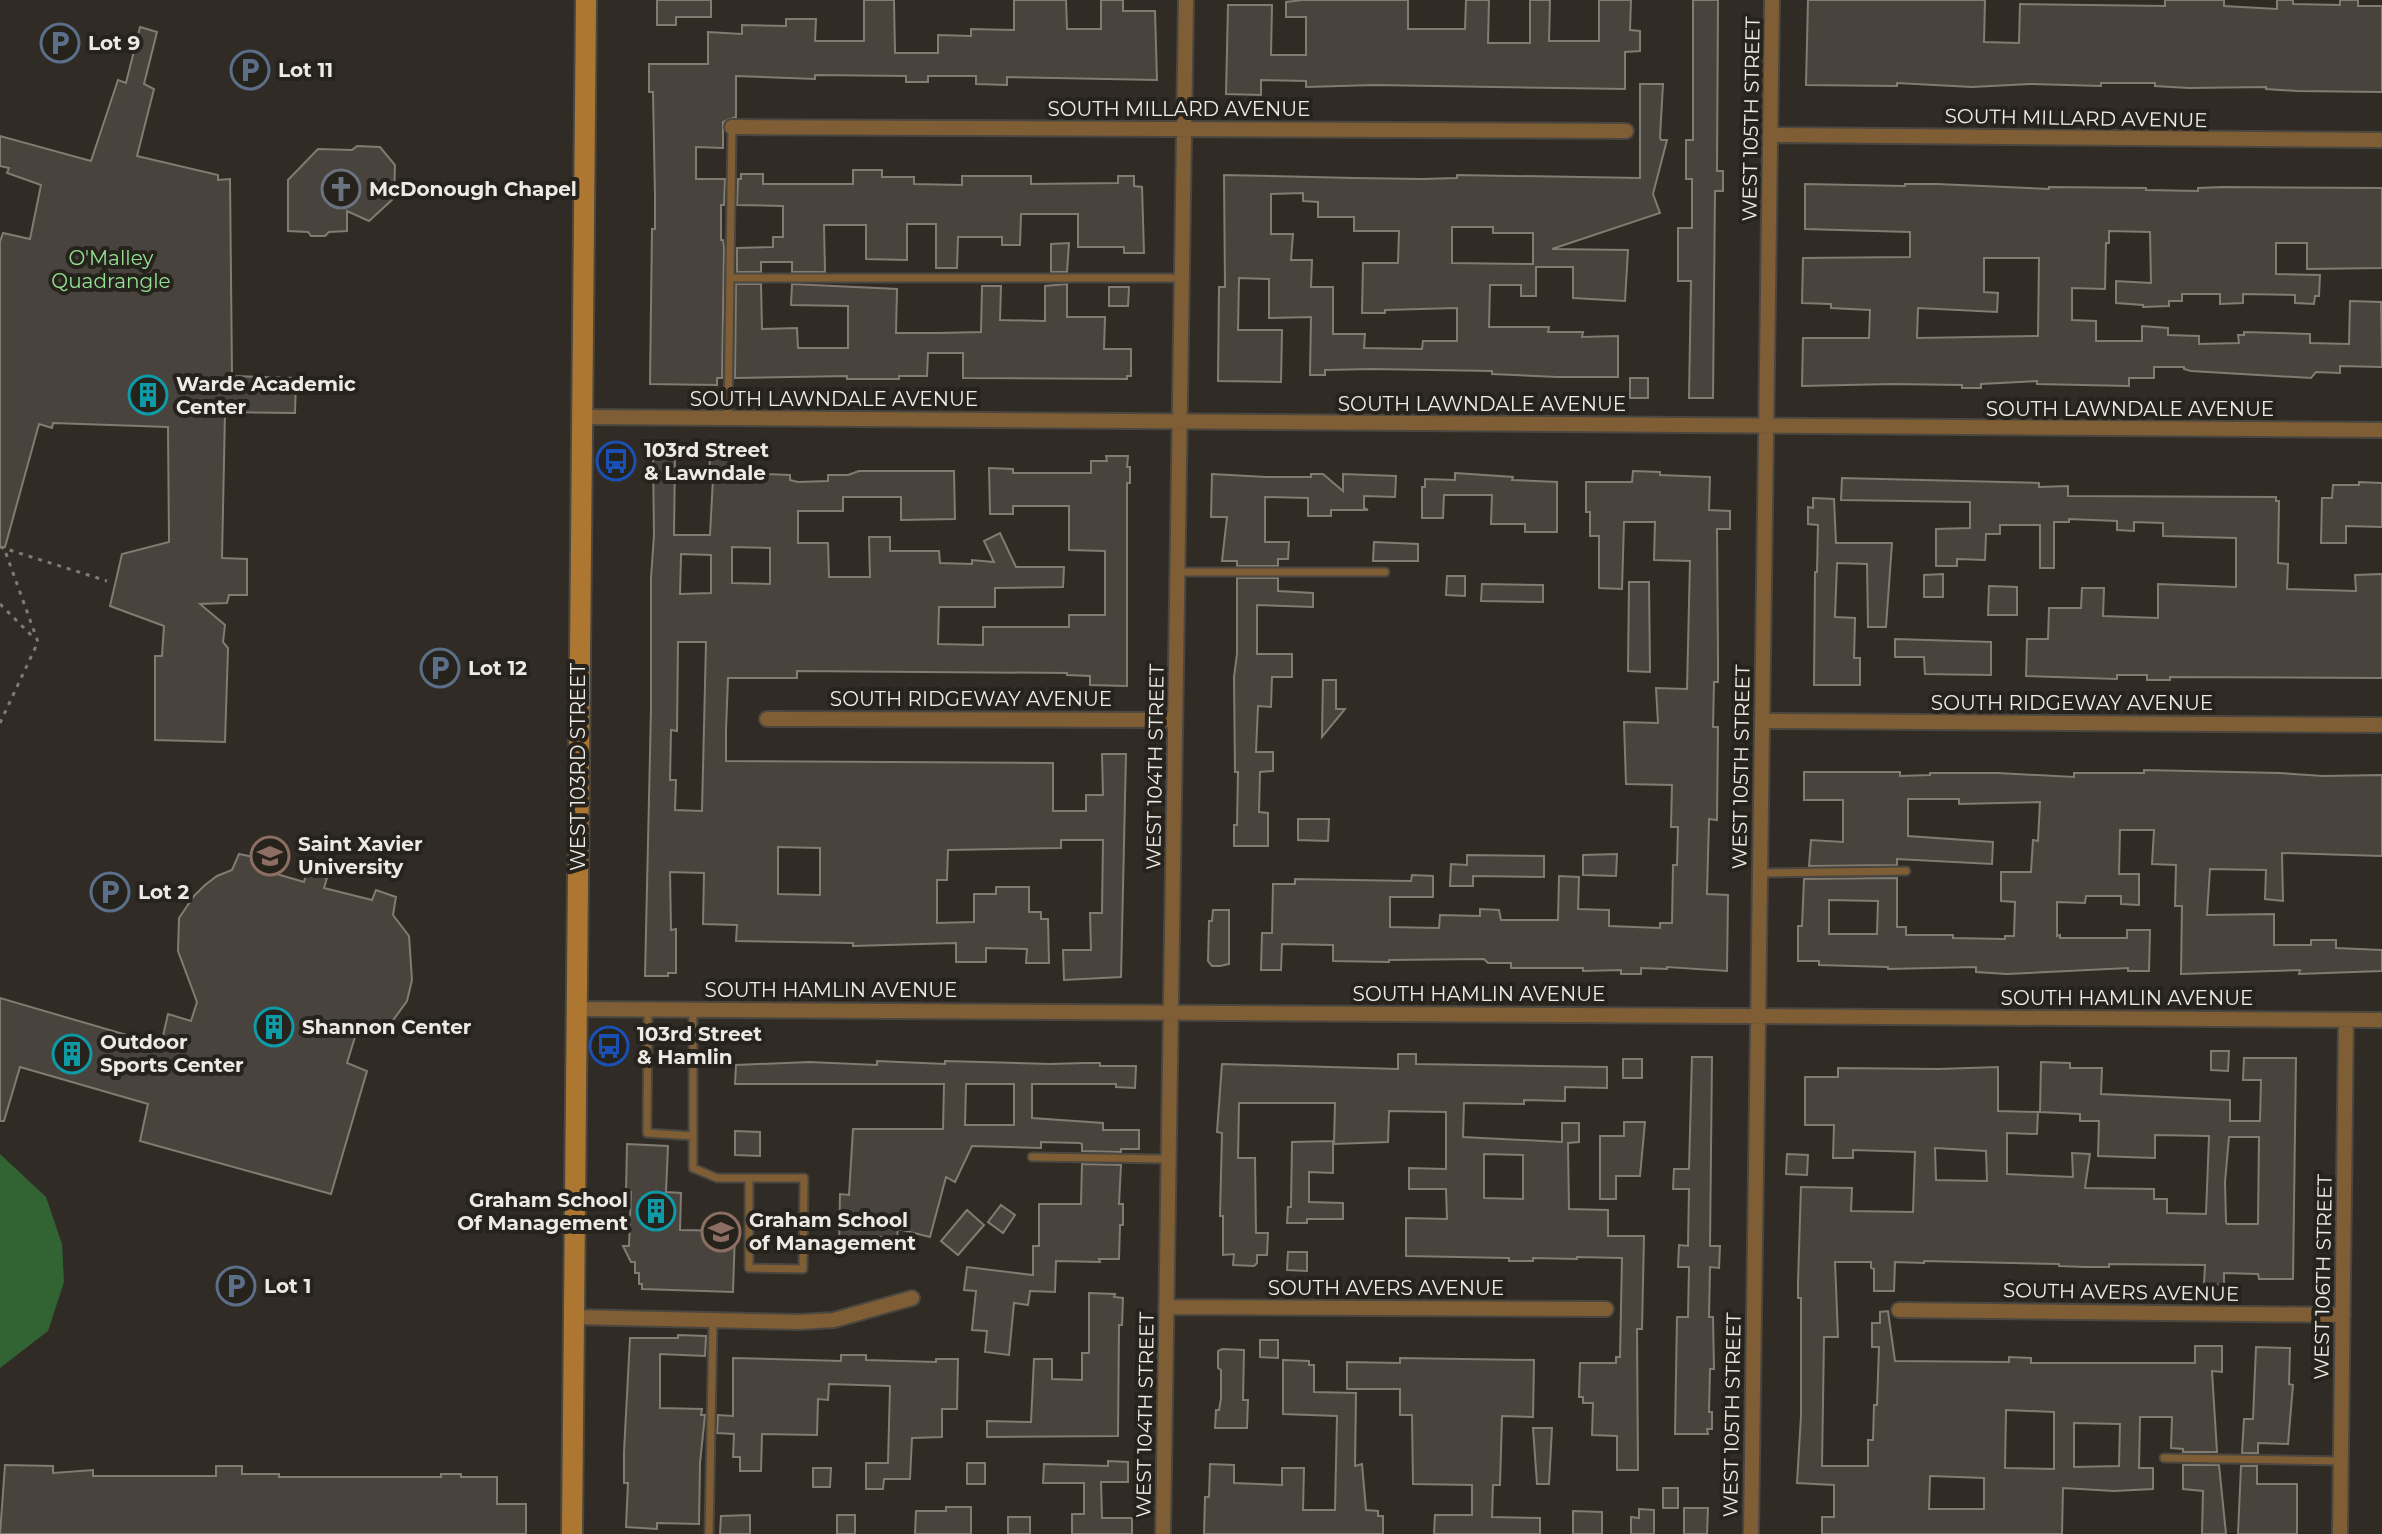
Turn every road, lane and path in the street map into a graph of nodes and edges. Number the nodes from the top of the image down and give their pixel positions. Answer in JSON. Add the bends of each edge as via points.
{"nodes":[{"id":1,"x":586,"y":0,"type":"edge"},
{"id":2,"x":1186,"y":0,"type":"edge"},
{"id":3,"x":1772,"y":0,"type":"edge"},
{"id":4,"x":732,"y":127,"type":"joint"},
{"id":5,"x":1184,"y":129,"type":"junction"},
{"id":6,"x":1626,"y":131,"type":"dead end"},
{"id":7,"x":1770,"y":135,"type":"junction"},
{"id":8,"x":2382,"y":140,"type":"edge"},
{"id":9,"x":730,"y":278,"type":"junction"},
{"id":10,"x":1182,"y":278,"type":"junction"},
{"id":11,"x":581,"y":417,"type":"junction"},
{"id":12,"x":728,"y":418,"type":"junction"},
{"id":13,"x":1180,"y":422,"type":"junction"},
{"id":14,"x":1766,"y":426,"type":"junction"},
{"id":15,"x":2382,"y":430,"type":"edge"},
{"id":16,"x":2,"y":548,"type":"edge"},
{"id":17,"x":1177,"y":572,"type":"junction"},
{"id":18,"x":1385,"y":572,"type":"dead end"},
{"id":19,"x":107,"y":581,"type":"dead end"},
{"id":20,"x":0,"y":604,"type":"edge"},
{"id":21,"x":38,"y":642,"type":"junction"},
{"id":22,"x":767,"y":719,"type":"dead end"},
{"id":23,"x":1175,"y":720,"type":"junction"},
{"id":24,"x":1762,"y":721,"type":"junction"},
{"id":25,"x":0,"y":723,"type":"edge"},
{"id":26,"x":2382,"y":725,"type":"edge"},
{"id":27,"x":1906,"y":871,"type":"dead end"},
{"id":28,"x":1760,"y":873,"type":"junction"},
{"id":29,"x":575,"y":1009,"type":"junction"},
{"id":30,"x":648,"y":1009,"type":"junction"},
{"id":31,"x":693,"y":1009,"type":"junction"},
{"id":32,"x":1171,"y":1012,"type":"junction"},
{"id":33,"x":1758,"y":1016,"type":"junction"},
{"id":34,"x":2346,"y":1020,"type":"junction"},
{"id":35,"x":2382,"y":1020,"type":"edge"},
{"id":36,"x":693,"y":1136,"type":"junction"},
{"id":37,"x":1032,"y":1157,"type":"dead end"},
{"id":38,"x":1168,"y":1159,"type":"junction"},
{"id":39,"x":749,"y":1179,"type":"junction"},
{"id":40,"x":912,"y":1298,"type":"dead end"},
{"id":41,"x":1166,"y":1307,"type":"junction"},
{"id":42,"x":1606,"y":1309,"type":"dead end"},
{"id":43,"x":1899,"y":1310,"type":"dead end"},
{"id":44,"x":2343,"y":1315,"type":"junction"},
{"id":45,"x":574,"y":1317,"type":"junction"},
{"id":46,"x":713,"y":1320,"type":"junction"},
{"id":47,"x":2164,"y":1458,"type":"dead end"},
{"id":48,"x":2341,"y":1461,"type":"junction"},
{"id":49,"x":572,"y":1534,"type":"edge"},
{"id":50,"x":709,"y":1534,"type":"edge"},
{"id":51,"x":1163,"y":1534,"type":"edge"},
{"id":52,"x":1751,"y":1534,"type":"edge"},
{"id":53,"x":2340,"y":1534,"type":"edge"}],
"edges":[{"from":1,"to":11,"type":"main road","name":"WEST 103RD STREET"},
{"from":2,"to":5,"type":"street","name":"WEST 104TH STREET"},
{"from":3,"to":7,"type":"street","name":"WEST 105TH STREET"},
{"from":4,"to":5,"type":"street","name":"SOUTH MILLARD AVENUE"},
{"from":4,"to":9,"type":"lane"},
{"from":5,"to":6,"type":"street","name":"SOUTH MILLARD AVENUE"},
{"from":5,"to":10,"type":"street","name":"WEST 104TH STREET"},
{"from":7,"to":8,"type":"street","name":"SOUTH MILLARD AVENUE"},
{"from":7,"to":14,"type":"street","name":"WEST 105TH STREET"},
{"from":9,"to":10,"type":"lane"},
{"from":9,"to":12,"type":"lane"},
{"from":10,"to":13,"type":"street","name":"WEST 104TH STREET"},
{"from":11,"to":12,"type":"street","name":"SOUTH LAWNDALE AVENUE"},
{"from":11,"to":29,"type":"main road","name":"WEST 103RD STREET"},
{"from":12,"to":13,"type":"street","name":"SOUTH LAWNDALE AVENUE"},
{"from":13,"to":14,"type":"street","name":"SOUTH LAWNDALE AVENUE"},
{"from":13,"to":17,"type":"street","name":"WEST 104TH STREET"},
{"from":14,"to":15,"type":"street","name":"SOUTH LAWNDALE AVENUE"},
{"from":14,"to":24,"type":"street","name":"WEST 105TH STREET"},
{"from":16,"to":19,"type":"path"},
{"from":16,"to":21,"type":"path"},
{"from":17,"to":18,"type":"lane"},
{"from":17,"to":23,"type":"street","name":"WEST 104TH STREET"},
{"from":20,"to":21,"type":"path"},
{"from":21,"to":25,"type":"path"},
{"from":22,"to":23,"type":"street","name":"SOUTH RIDGEWAY AVENUE"},
{"from":23,"to":32,"type":"street","name":"WEST 104TH STREET"},
{"from":24,"to":26,"type":"street","name":"SOUTH RIDGEWAY AVENUE"},
{"from":24,"to":28,"type":"street","name":"WEST 105TH STREET"},
{"from":27,"to":28,"type":"lane"},
{"from":28,"to":33,"type":"street","name":"WEST 105TH STREET"},
{"from":29,"to":30,"type":"street","name":"SOUTH HAMLIN AVENUE"},
{"from":29,"to":45,"type":"main road","name":"WEST 103RD STREET"},
{"from":30,"to":31,"type":"street","name":"SOUTH HAMLIN AVENUE"},
{"from":30,"to":36,"type":"lane","via":[[647,1133]]},
{"from":31,"to":32,"type":"street","name":"SOUTH HAMLIN AVENUE"},
{"from":31,"to":36,"type":"lane"},
{"from":32,"to":33,"type":"street","name":"SOUTH HAMLIN AVENUE"},
{"from":32,"to":38,"type":"street","name":"WEST 104TH STREET"},
{"from":33,"to":34,"type":"street","name":"SOUTH HAMLIN AVENUE"},
{"from":33,"to":52,"type":"street","name":"WEST 105TH STREET"},
{"from":34,"to":35,"type":"street","name":"SOUTH HAMLIN AVENUE"},
{"from":34,"to":44,"type":"street","name":"WEST 106TH STREET"},
{"from":36,"to":39,"type":"lane","via":[[693,1168],[717,1178]]},
{"from":37,"to":38,"type":"lane"},
{"from":38,"to":41,"type":"street","name":"WEST 104TH STREET"},
{"from":39,"to":39,"type":"lane","via":[[804,1178],[803,1269],[749,1268]]},
{"from":40,"to":46,"type":"street","via":[[834,1320]]},
{"from":41,"to":42,"type":"street","name":"SOUTH AVERS AVENUE"},
{"from":41,"to":51,"type":"street","name":"WEST 104TH STREET"},
{"from":43,"to":44,"type":"street","name":"SOUTH AVERS AVENUE"},
{"from":44,"to":48,"type":"street","name":"WEST 106TH STREET"},
{"from":45,"to":46,"type":"street"},
{"from":45,"to":49,"type":"main road","name":"WEST 103RD STREET"},
{"from":46,"to":50,"type":"lane"},
{"from":47,"to":48,"type":"lane"},
{"from":48,"to":53,"type":"street","name":"WEST 106TH STREET"}]}
